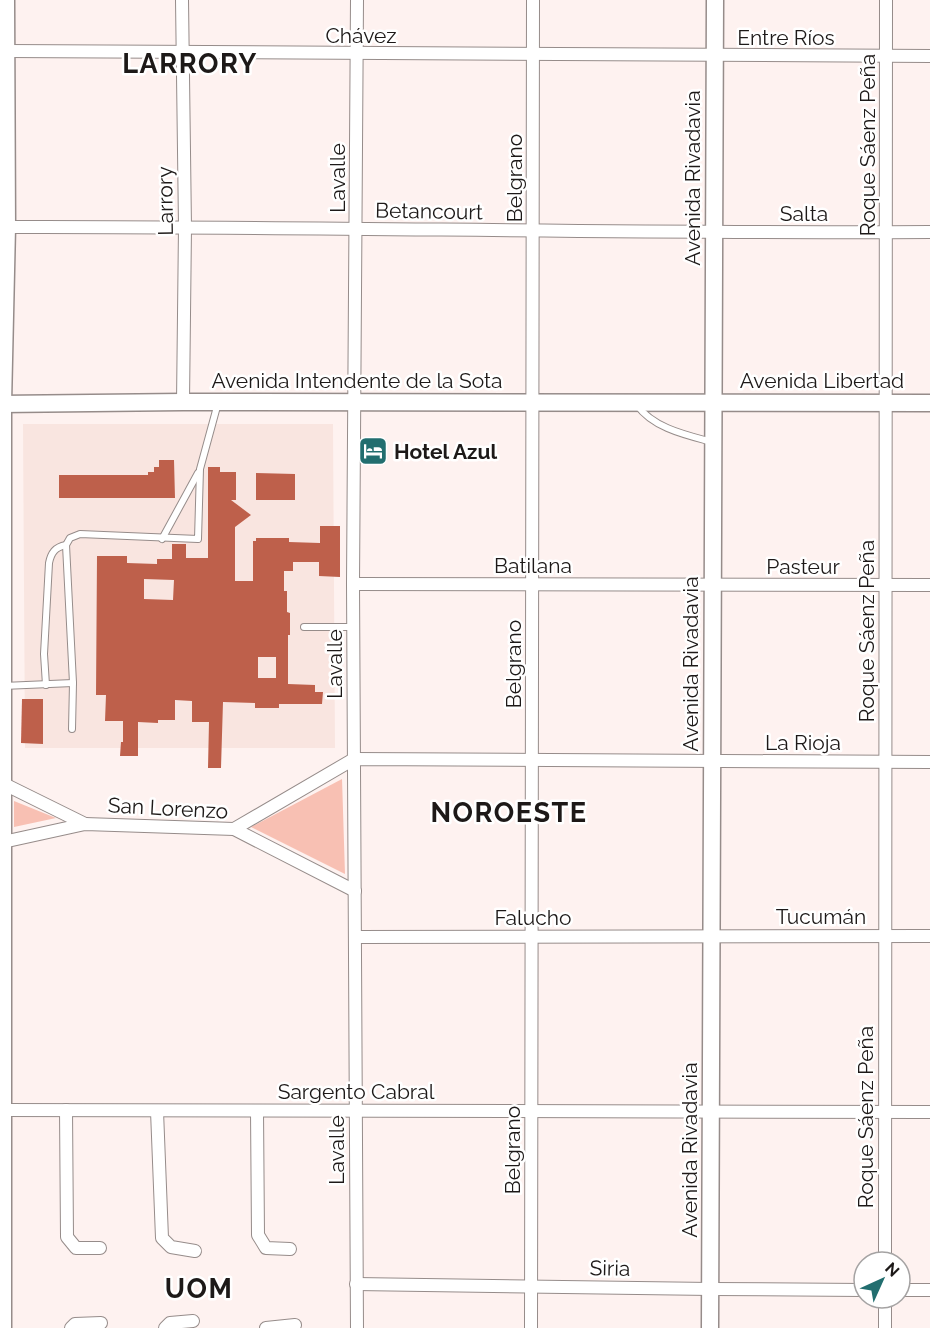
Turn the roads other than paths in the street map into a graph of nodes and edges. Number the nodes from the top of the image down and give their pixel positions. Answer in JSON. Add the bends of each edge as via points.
{"nodes":[{"id":1,"x":6,"y":0,"type":"edge"},
{"id":2,"x":182,"y":0,"type":"edge"},
{"id":3,"x":357,"y":0,"type":"edge"},
{"id":4,"x":533,"y":0,"type":"edge"},
{"id":5,"x":715,"y":0,"type":"edge"},
{"id":6,"x":886,"y":0,"type":"edge"},
{"id":7,"x":7,"y":51,"type":"junction"},
{"id":8,"x":182,"y":53,"type":"junction"},
{"id":9,"x":357,"y":54,"type":"junction"},
{"id":10,"x":533,"y":55,"type":"junction"},
{"id":11,"x":714,"y":56,"type":"junction"},
{"id":12,"x":886,"y":56,"type":"junction"},
{"id":13,"x":930,"y":56,"type":"edge"},
{"id":14,"x":3,"y":227,"type":"edge"},
{"id":15,"x":185,"y":227,"type":"junction"},
{"id":16,"x":356,"y":230,"type":"junction"},
{"id":17,"x":533,"y":232,"type":"junction"},
{"id":18,"x":886,"y":232,"type":"junction"},
{"id":19,"x":930,"y":232,"type":"edge"},
{"id":20,"x":714,"y":234,"type":"junction"},
{"id":21,"x":183,"y":402,"type":"junction"},
{"id":22,"x":218,"y":402,"type":"junction"},
{"id":23,"x":355,"y":402,"type":"junction"},
{"id":24,"x":533,"y":402,"type":"junction"},
{"id":25,"x":635,"y":402,"type":"junction"},
{"id":26,"x":713,"y":402,"type":"junction"},
{"id":27,"x":886,"y":403,"type":"junction"},
{"id":28,"x":930,"y":403,"type":"edge"},
{"id":29,"x":1,"y":404,"type":"edge"},
{"id":30,"x":713,"y":442,"type":"junction"},
{"id":31,"x":200,"y":469,"type":"junction"},
{"id":32,"x":162,"y":538,"type":"junction"},
{"id":33,"x":66,"y":545,"type":"junction"},
{"id":34,"x":1,"y":584,"type":"edge"},
{"id":35,"x":353,"y":584,"type":"junction"},
{"id":36,"x":532,"y":585,"type":"junction"},
{"id":37,"x":713,"y":585,"type":"junction"},
{"id":38,"x":886,"y":585,"type":"junction"},
{"id":39,"x":930,"y":585,"type":"edge"},
{"id":40,"x":304,"y":627,"type":"dead end"},
{"id":41,"x":354,"y":627,"type":"junction"},
{"id":42,"x":73,"y":683,"type":"junction"},
{"id":43,"x":46,"y":685,"type":"junction"},
{"id":44,"x":3,"y":686,"type":"junction"},
{"id":45,"x":72,"y":729,"type":"dead end"},
{"id":46,"x":1,"y":759,"type":"edge"},
{"id":47,"x":354,"y":759,"type":"junction"},
{"id":48,"x":532,"y":760,"type":"junction"},
{"id":49,"x":712,"y":762,"type":"junction"},
{"id":50,"x":885,"y":762,"type":"junction"},
{"id":51,"x":930,"y":762,"type":"edge"},
{"id":52,"x":3,"y":783,"type":"junction"},
{"id":53,"x":85,"y":824,"type":"junction"},
{"id":54,"x":234,"y":829,"type":"junction"},
{"id":55,"x":3,"y":842,"type":"junction"},
{"id":56,"x":355,"y":891,"type":"junction"},
{"id":57,"x":712,"y":935,"type":"junction"},
{"id":58,"x":532,"y":936,"type":"junction"},
{"id":59,"x":885,"y":936,"type":"junction"},
{"id":60,"x":930,"y":936,"type":"edge"},
{"id":61,"x":1,"y":937,"type":"edge"},
{"id":62,"x":355,"y":937,"type":"junction"},
{"id":63,"x":1,"y":1110,"type":"edge"},
{"id":64,"x":66,"y":1110,"type":"junction"},
{"id":65,"x":157,"y":1110,"type":"junction"},
{"id":66,"x":257,"y":1111,"type":"junction"},
{"id":67,"x":356,"y":1111,"type":"junction"},
{"id":68,"x":532,"y":1111,"type":"junction"},
{"id":69,"x":711,"y":1111,"type":"junction"},
{"id":70,"x":885,"y":1111,"type":"junction"},
{"id":71,"x":930,"y":1112,"type":"edge"},
{"id":72,"x":1,"y":1220,"type":"edge"},
{"id":73,"x":100,"y":1248,"type":"dead end"},
{"id":74,"x":290,"y":1249,"type":"dead end"},
{"id":75,"x":885,"y":1250,"type":"edge"},
{"id":76,"x":195,"y":1251,"type":"dead end"},
{"id":77,"x":356,"y":1284,"type":"junction"},
{"id":78,"x":531,"y":1287,"type":"junction"},
{"id":79,"x":711,"y":1289,"type":"junction"},
{"id":80,"x":852,"y":1290,"type":"edge"},
{"id":81,"x":912,"y":1290,"type":"edge"},
{"id":82,"x":930,"y":1290,"type":"edge"},
{"id":83,"x":885,"y":1310,"type":"edge"},
{"id":84,"x":193,"y":1321,"type":"dead end"},
{"id":85,"x":101,"y":1323,"type":"dead end"},
{"id":86,"x":295,"y":1325,"type":"dead end"},
{"id":87,"x":3,"y":1328,"type":"edge"},
{"id":88,"x":71,"y":1328,"type":"edge"},
{"id":89,"x":165,"y":1328,"type":"edge"},
{"id":90,"x":266,"y":1328,"type":"edge"},
{"id":91,"x":357,"y":1328,"type":"edge"},
{"id":92,"x":531,"y":1328,"type":"edge"},
{"id":93,"x":710,"y":1328,"type":"edge"},
{"id":94,"x":885,"y":1328,"type":"edge"}],
"edges":[{"from":1,"to":7,"type":"main road"},
{"from":2,"to":8,"type":"street","name":"Larrory"},
{"from":3,"to":9,"type":"street","name":"Lavalle"},
{"from":4,"to":10,"type":"street","name":"Belgrano"},
{"from":5,"to":11,"type":"main road","name":"Avenida Rivadavia"},
{"from":6,"to":12,"type":"street","name":"Roque Sáenz Peña"},
{"from":7,"to":8,"type":"street","name":"Chávez"},
{"from":7,"to":14,"type":"main road"},
{"from":8,"to":9,"type":"street","name":"Chávez"},
{"from":8,"to":15,"type":"street","name":"Larrory"},
{"from":9,"to":10,"type":"street","name":"Chávez"},
{"from":9,"to":16,"type":"street","name":"Lavalle"},
{"from":10,"to":11,"type":"street","name":"Chávez"},
{"from":10,"to":17,"type":"street","name":"Belgrano"},
{"from":11,"to":12,"type":"street","name":"Entre Ríos"},
{"from":11,"to":20,"type":"main road","name":"Avenida Rivadavia"},
{"from":12,"to":13,"type":"street","name":"Entre Ríos"},
{"from":12,"to":18,"type":"street","name":"Roque Sáenz Peña"},
{"from":14,"to":15,"type":"street","name":"Betancourt"},
{"from":14,"to":29,"type":"main road"},
{"from":15,"to":16,"type":"street","name":"Betancourt"},
{"from":15,"to":21,"type":"street","name":"Larrory"},
{"from":16,"to":17,"type":"street","name":"Betancourt"},
{"from":16,"to":23,"type":"street","name":"Lavalle"},
{"from":17,"to":20,"type":"street","name":"Betancourt"},
{"from":17,"to":24,"type":"street","name":"Belgrano"},
{"from":18,"to":19,"type":"street","name":"Salta"},
{"from":18,"to":20,"type":"street","name":"Salta"},
{"from":18,"to":27,"type":"street","name":"Roque Sáenz Peña"},
{"from":20,"to":26,"type":"main road","name":"Avenida Rivadavia"},
{"from":21,"to":22,"type":"main road","name":"Avenida Intendente de la Sota"},
{"from":21,"to":29,"type":"main road","name":"Avenida Intendente de la Sota"},
{"from":22,"to":23,"type":"main road","name":"Avenida Intendente de la Sota"},
{"from":22,"to":31,"type":"lane"},
{"from":23,"to":24,"type":"main road","name":"Avenida Intendente de la Sota"},
{"from":23,"to":35,"type":"street","name":"Lavalle"},
{"from":24,"to":25,"type":"main road","name":"Avenida Intendente de la Sota"},
{"from":24,"to":36,"type":"street","name":"Belgrano"},
{"from":25,"to":26,"type":"main road","name":"Avenida Intendente de la Sota"},
{"from":25,"to":30,"type":"lane","via":[[647,417],[678,432]]},
{"from":26,"to":27,"type":"main road","name":"Avenida Libertad"},
{"from":26,"to":30,"type":"main road","name":"Avenida Rivadavia"},
{"from":27,"to":28,"type":"main road","name":"Avenida Libertad"},
{"from":27,"to":38,"type":"street","name":"Roque Sáenz Peña"},
{"from":29,"to":34,"type":"main road"},
{"from":30,"to":37,"type":"main road","name":"Avenida Rivadavia"},
{"from":31,"to":32,"type":"lane"},
{"from":31,"to":32,"type":"lane","via":[[198,539]]},
{"from":32,"to":33,"type":"lane","via":[[80,534],[70,538]]},
{"from":33,"to":42,"type":"lane"},
{"from":33,"to":43,"type":"lane","via":[[56,549],[49,563]]},
{"from":34,"to":44,"type":"main road"},
{"from":35,"to":36,"type":"street","name":"Batilana"},
{"from":35,"to":41,"type":"street","name":"Lavalle"},
{"from":36,"to":37,"type":"street","name":"Batilana"},
{"from":36,"to":48,"type":"street","name":"Belgrano"},
{"from":37,"to":38,"type":"street","name":"Pasteur"},
{"from":37,"to":49,"type":"main road","name":"Avenida Rivadavia"},
{"from":38,"to":39,"type":"street","name":"Pasteur"},
{"from":38,"to":50,"type":"street","name":"Roque Sáenz Peña"},
{"from":40,"to":41,"type":"lane"},
{"from":41,"to":47,"type":"street","name":"Lavalle"},
{"from":42,"to":43,"type":"lane"},
{"from":42,"to":45,"type":"lane"},
{"from":43,"to":44,"type":"lane"},
{"from":44,"to":46,"type":"main road"},
{"from":46,"to":52,"type":"main road"},
{"from":47,"to":48,"type":"street"},
{"from":47,"to":54,"type":"street"},
{"from":47,"to":56,"type":"street","name":"Lavalle"},
{"from":48,"to":49,"type":"street"},
{"from":48,"to":58,"type":"street","name":"Belgrano"},
{"from":49,"to":50,"type":"street","name":"La Rioja"},
{"from":49,"to":57,"type":"main road","name":"Avenida Rivadavia"},
{"from":50,"to":51,"type":"street","name":"La Rioja"},
{"from":50,"to":59,"type":"street","name":"Roque Sáenz Peña"},
{"from":52,"to":53,"type":"street"},
{"from":52,"to":55,"type":"main road"},
{"from":53,"to":54,"type":"street","name":"San Lorenzo"},
{"from":53,"to":55,"type":"street","name":"San Lorenzo"},
{"from":54,"to":56,"type":"street","name":"San Lorenzo"},
{"from":55,"to":61,"type":"main road"},
{"from":56,"to":62,"type":"street","name":"Lavalle"},
{"from":57,"to":58,"type":"street","name":"Falucho"},
{"from":57,"to":59,"type":"street","name":"Tucumán"},
{"from":57,"to":69,"type":"main road","name":"Avenida Rivadavia"},
{"from":58,"to":62,"type":"street","name":"Falucho"},
{"from":58,"to":68,"type":"street","name":"Belgrano"},
{"from":59,"to":60,"type":"street","name":"Tucumán"},
{"from":59,"to":70,"type":"street","name":"Roque Sáenz Peña"},
{"from":61,"to":63,"type":"main road"},
{"from":62,"to":67,"type":"street","name":"Lavalle"},
{"from":63,"to":64,"type":"street","name":"Sargento Cabral"},
{"from":63,"to":72,"type":"main road"},
{"from":64,"to":65,"type":"street","name":"Sargento Cabral"},
{"from":64,"to":73,"type":"street","via":[[67,1237],[76,1248]]},
{"from":65,"to":66,"type":"street","name":"Sargento Cabral"},
{"from":65,"to":76,"type":"street","via":[[162,1238],[171,1247]]},
{"from":66,"to":67,"type":"street","name":"Sargento Cabral"},
{"from":66,"to":74,"type":"street","via":[[258,1235],[266,1248]]},
{"from":67,"to":68,"type":"street","name":"Sargento Cabral"},
{"from":67,"to":77,"type":"street","name":"Lavalle"},
{"from":68,"to":69,"type":"street","name":"Sargento Cabral"},
{"from":68,"to":78,"type":"street","name":"Belgrano"},
{"from":69,"to":70,"type":"street","name":"Sargento Cabral"},
{"from":69,"to":79,"type":"main road","name":"Avenida Rivadavia"},
{"from":70,"to":71,"type":"street","name":"Sargento Cabral"},
{"from":70,"to":75,"type":"street","name":"Roque Sáenz Peña"},
{"from":72,"to":87,"type":"main road"},
{"from":77,"to":78,"type":"street","name":"Siria"},
{"from":77,"to":91,"type":"street","name":"Lavalle"},
{"from":78,"to":79,"type":"street","name":"Siria"},
{"from":78,"to":92,"type":"street","name":"Belgrano"},
{"from":79,"to":80,"type":"street","name":"Siria"},
{"from":79,"to":93,"type":"main road","name":"Avenida Rivadavia"},
{"from":81,"to":82,"type":"street"},
{"from":83,"to":94,"type":"street"},
{"from":84,"to":89,"type":"street","via":[[170,1323]]},
{"from":85,"to":88,"type":"street","via":[[75,1324]]},
{"from":86,"to":90,"type":"street"}]}
